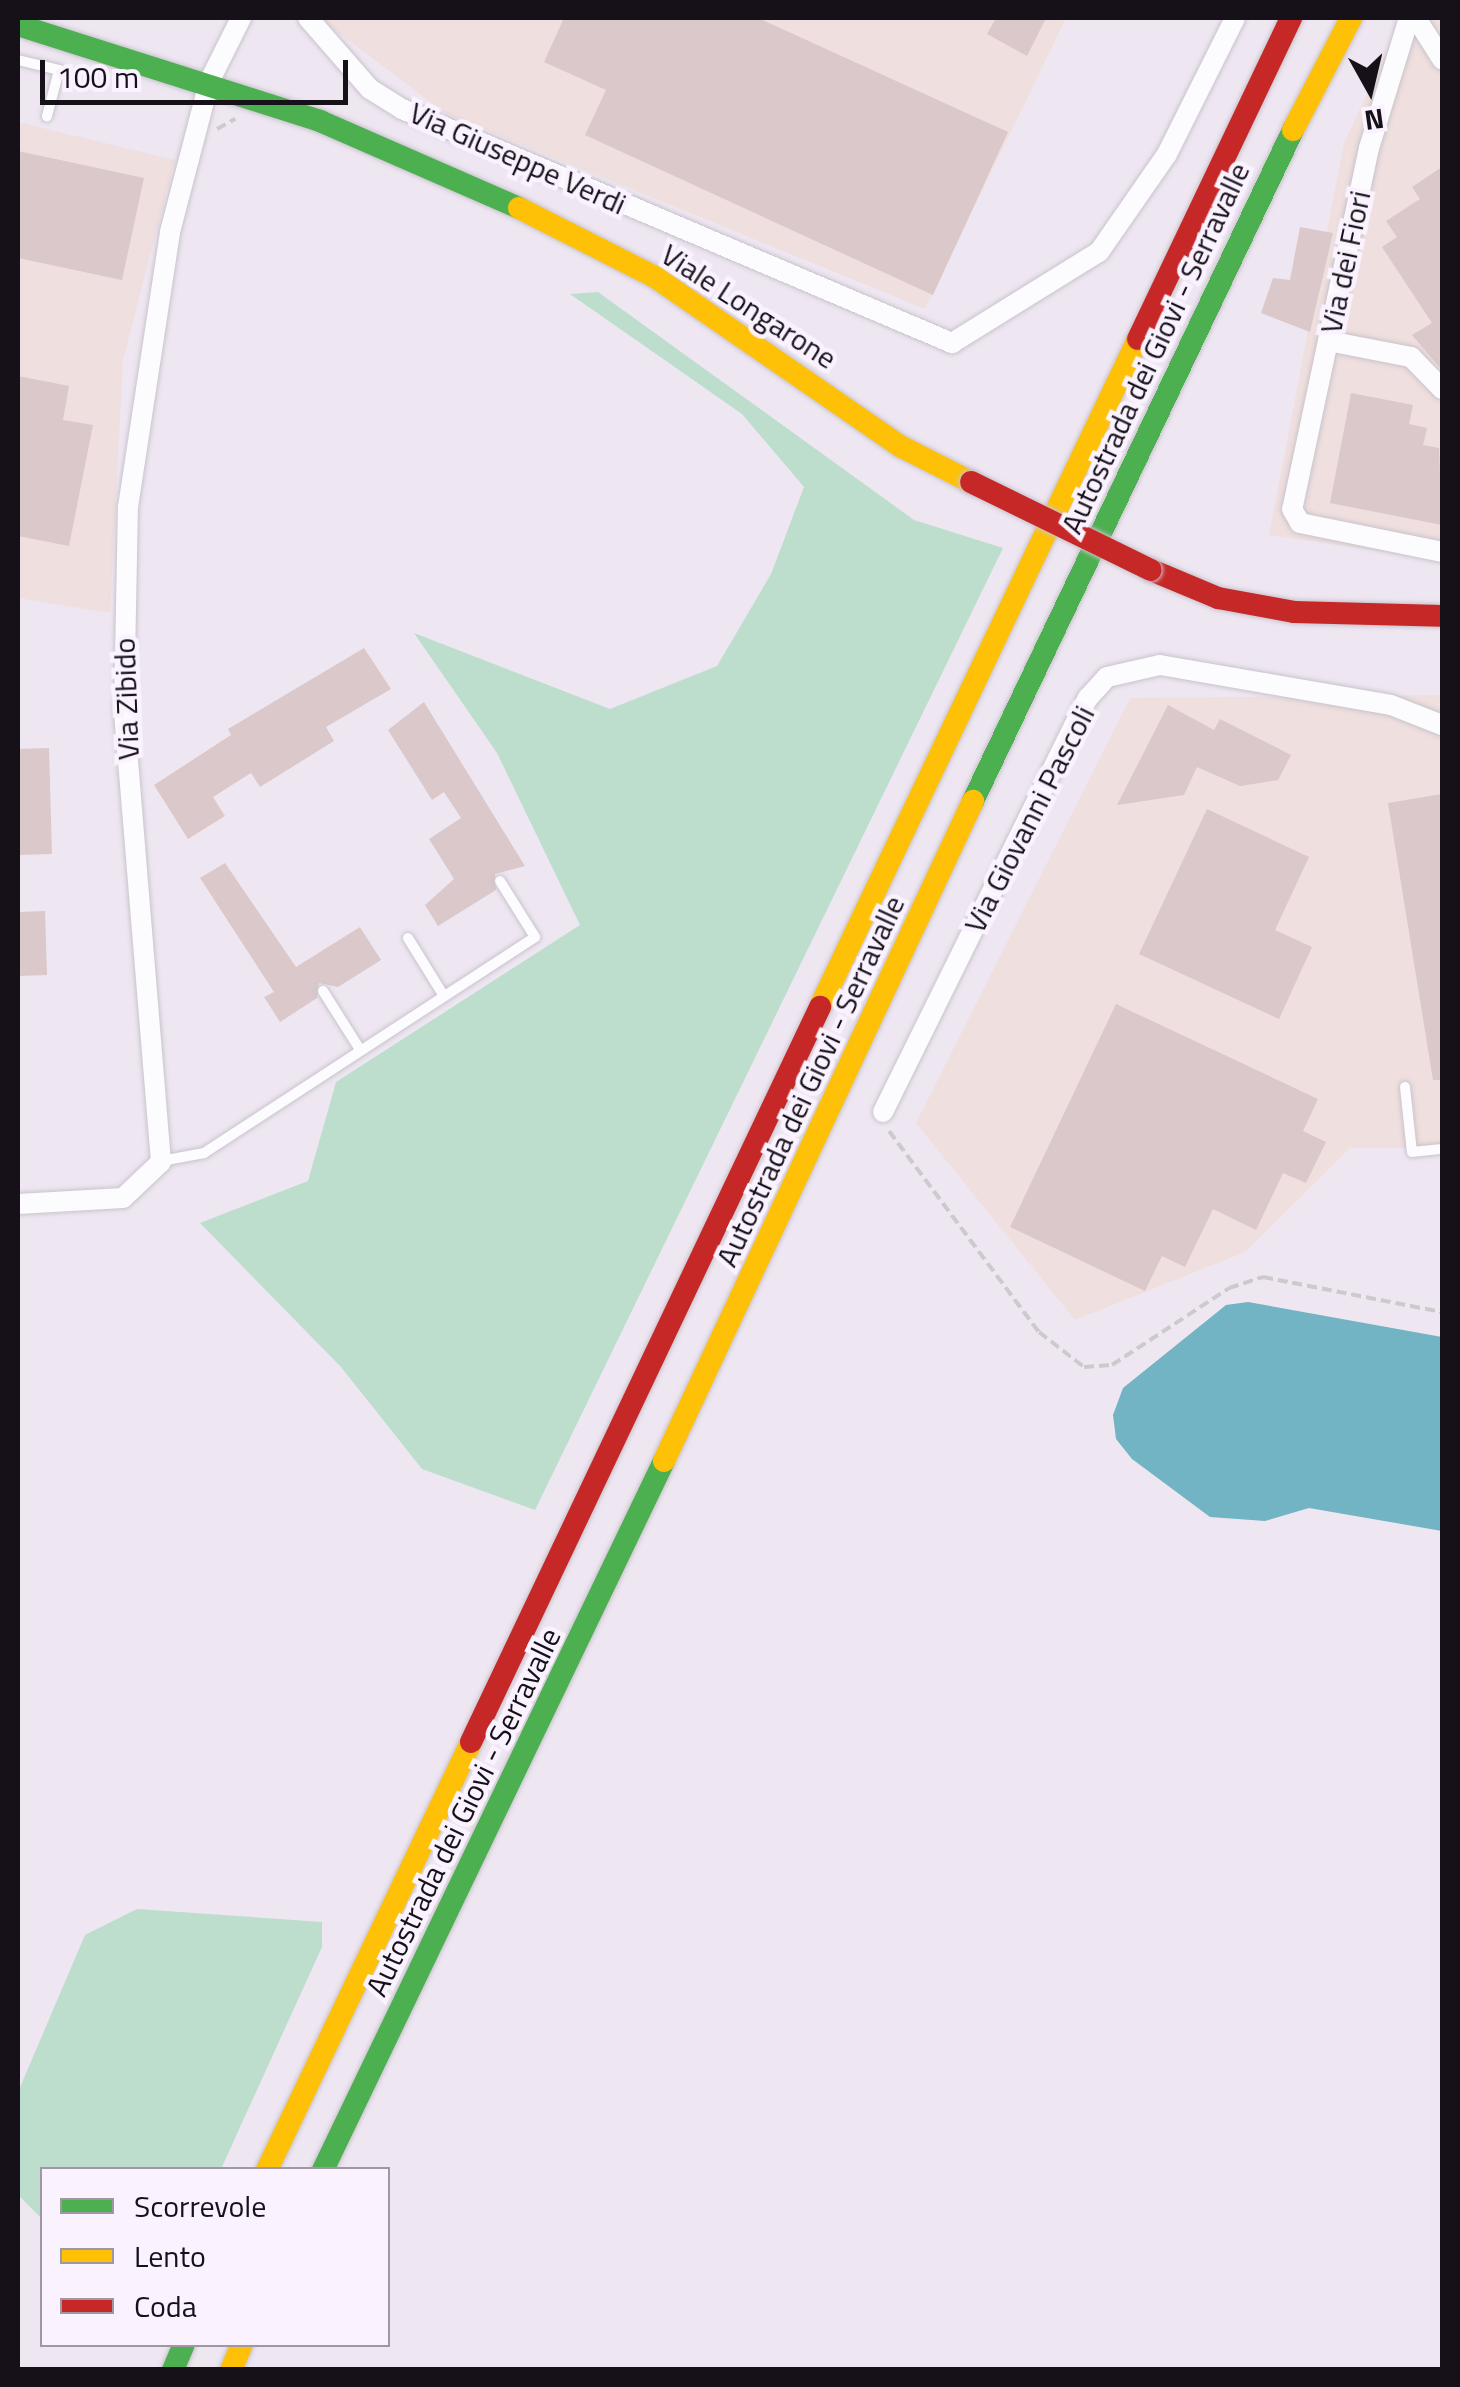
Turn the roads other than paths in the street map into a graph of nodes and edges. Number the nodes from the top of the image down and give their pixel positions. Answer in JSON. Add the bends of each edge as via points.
{"nodes":[{"id":1,"x":241,"y":18,"type":"edge"},
{"id":2,"x":308,"y":18,"type":"edge"},
{"id":3,"x":1236,"y":18,"type":"edge"},
{"id":4,"x":1291,"y":18,"type":"edge"},
{"id":5,"x":1350,"y":18,"type":"edge"},
{"id":6,"x":1412,"y":18,"type":"edge"},
{"id":7,"x":18,"y":25,"type":"edge"},
{"id":8,"x":1442,"y":59,"type":"edge"},
{"id":9,"x":18,"y":60,"type":"edge"},
{"id":10,"x":209,"y":82,"type":"junction"},
{"id":11,"x":46,"y":116,"type":"dead end"},
{"id":12,"x":1328,"y":340,"type":"junction"},
{"id":13,"x":1442,"y":389,"type":"edge"},
{"id":14,"x":1442,"y":552,"type":"edge"},
{"id":15,"x":1442,"y":616,"type":"edge"},
{"id":16,"x":1442,"y":725,"type":"edge"},
{"id":17,"x":500,"y":882,"type":"dead end"},
{"id":18,"x":408,"y":938,"type":"dead end"},
{"id":19,"x":324,"y":992,"type":"dead end"},
{"id":20,"x":444,"y":996,"type":"junction"},
{"id":21,"x":359,"y":1048,"type":"junction"},
{"id":22,"x":1405,"y":1087,"type":"dead end"},
{"id":23,"x":884,"y":1112,"type":"road end"},
{"id":24,"x":1442,"y":1149,"type":"edge"},
{"id":25,"x":161,"y":1162,"type":"junction"},
{"id":26,"x":18,"y":1204,"type":"edge"},
{"id":27,"x":268,"y":2167,"type":"edge"},
{"id":28,"x":324,"y":2167,"type":"edge"}],
"edges":[{"from":1,"to":10,"type":"street"},
{"from":2,"to":3,"type":"street","name":"Via Giuseppe Verdi","via":[[370,89],[402,109],[952,343],[1098,252],[1167,154]]},
{"from":4,"to":27,"type":"main road","name":"Autostrada dei Giovi - Serravalle"},
{"from":5,"to":28,"type":"main road","name":"Autostrada dei Giovi - Serravalle","via":[[1231,249],[524,1760]]},
{"from":6,"to":8,"type":"street"},
{"from":6,"to":12,"type":"street","name":"Via dei Fiori","via":[[1369,148]]},
{"from":7,"to":10,"type":"main road","name":"Viale Longarone"},
{"from":9,"to":11,"type":"lane","via":[[59,70]]},
{"from":10,"to":15,"type":"main road","name":"Viale Longarone","bridge":true,"via":[[426,164],[639,268],[900,446],[1151,570],[1218,598],[1294,612]]},
{"from":10,"to":25,"type":"street","name":"Via Zibido","via":[[146,353],[123,591],[124,712]]},
{"from":12,"to":13,"type":"street","via":[[1411,357]]},
{"from":12,"to":14,"type":"street","name":"Via dei Fiori","via":[[1292,510],[1300,523]]},
{"from":16,"to":23,"type":"street","name":"Via Giovanni Pascoli","via":[[1391,704],[1160,664],[1107,676],[1088,698]]},
{"from":17,"to":20,"type":"lane","via":[[534,937]]},
{"from":18,"to":20,"type":"lane"},
{"from":19,"to":21,"type":"lane"},
{"from":20,"to":21,"type":"lane"},
{"from":21,"to":25,"type":"lane","via":[[204,1153]]},
{"from":22,"to":24,"type":"lane","via":[[1412,1152]]},
{"from":25,"to":26,"type":"street","via":[[123,1198]]}]}
